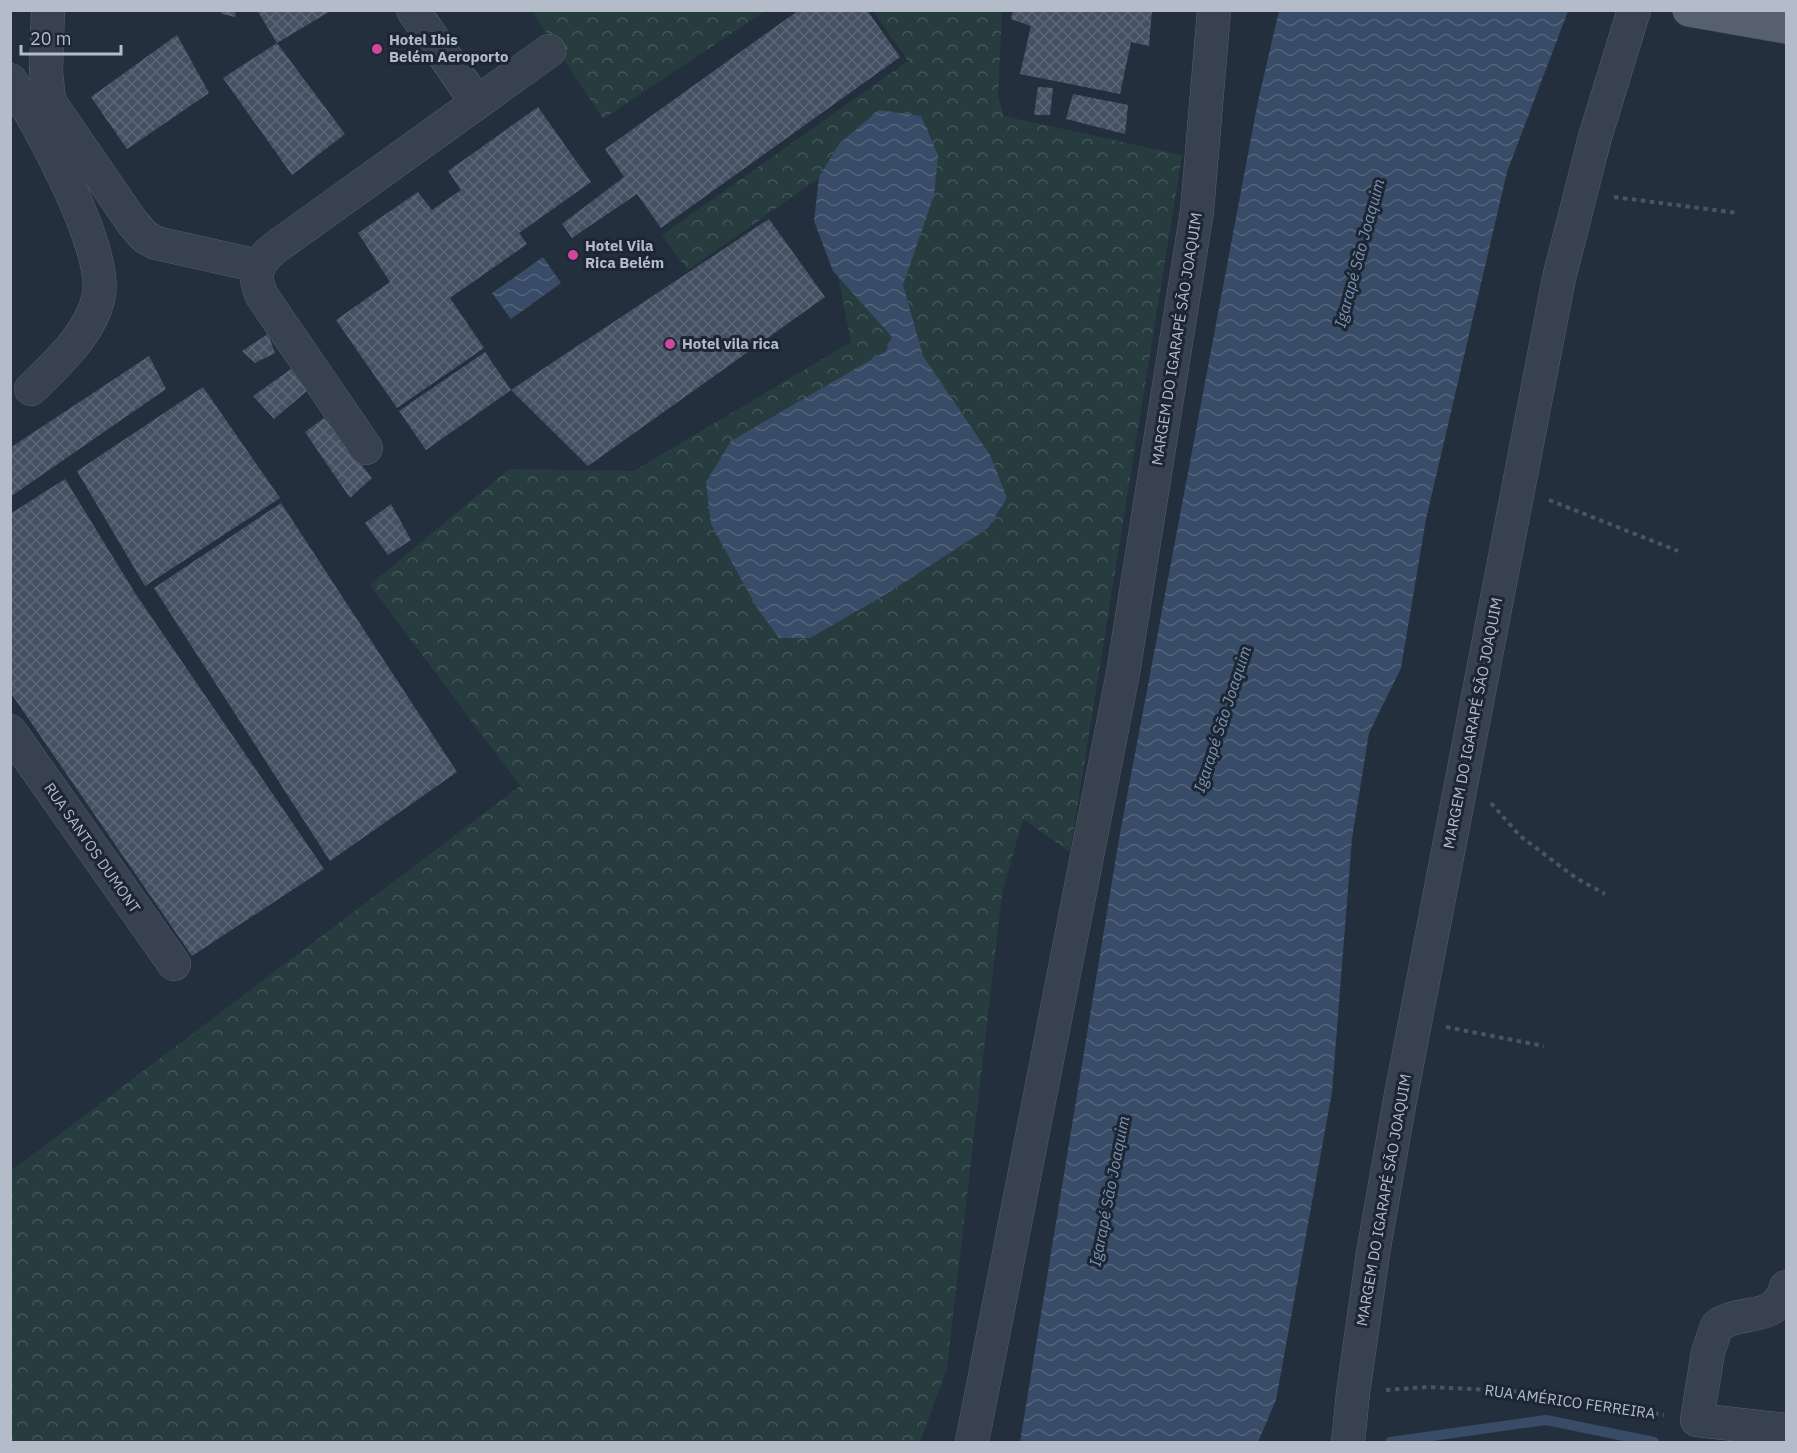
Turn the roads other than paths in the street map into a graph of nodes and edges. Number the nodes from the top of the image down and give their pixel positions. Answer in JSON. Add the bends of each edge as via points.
{"nodes":[{"id":1,"x":48,"y":10,"type":"edge"},
{"id":2,"x":413,"y":10,"type":"edge"},
{"id":3,"x":1214,"y":10,"type":"edge"},
{"id":4,"x":1634,"y":10,"type":"edge"},
{"id":5,"x":1689,"y":10,"type":"edge"},
{"id":6,"x":1786,"y":27,"type":"edge"},
{"id":7,"x":549,"y":51,"type":"dead end"},
{"id":8,"x":10,"y":80,"type":"edge"},
{"id":9,"x":477,"y":102,"type":"junction"},
{"id":10,"x":259,"y":266,"type":"junction"},
{"id":11,"x":32,"y":389,"type":"dead end"},
{"id":12,"x":366,"y":448,"type":"dead end"},
{"id":13,"x":10,"y":731,"type":"edge"},
{"id":14,"x":174,"y":964,"type":"dead end"},
{"id":15,"x":1786,"y":1287,"type":"edge"},
{"id":16,"x":1786,"y":1430,"type":"edge"},
{"id":17,"x":972,"y":1443,"type":"edge"},
{"id":18,"x":1348,"y":1443,"type":"edge"}],
"edges":[{"from":1,"to":10,"type":"street","via":[[46,71],[50,101],[132,222],[156,243]]},
{"from":2,"to":9,"type":"street"},
{"from":3,"to":17,"type":"street","name":"MARGEM DO IGARAPÉ SÃO JOAQUIM","via":[[1197,211],[1125,661]]},
{"from":4,"to":18,"type":"street","name":"MARGEM DO IGARAPÉ SÃO JOAQUIM","via":[[1595,137],[1559,278],[1373,1253]]},
{"from":5,"to":6,"type":"main road"},
{"from":7,"to":9,"type":"street"},
{"from":8,"to":11,"type":"street","via":[[62,173],[90,237],[100,293],[94,313],[65,357]]},
{"from":9,"to":10,"type":"street","via":[[276,247]]},
{"from":10,"to":12,"type":"street","via":[[256,281],[262,296]]},
{"from":13,"to":14,"type":"street","name":"RUA SANTOS DUMONT"},
{"from":15,"to":16,"type":"street","via":[[1780,1301],[1770,1310],[1731,1318],[1717,1326],[1708,1352],[1697,1420]]}]}
